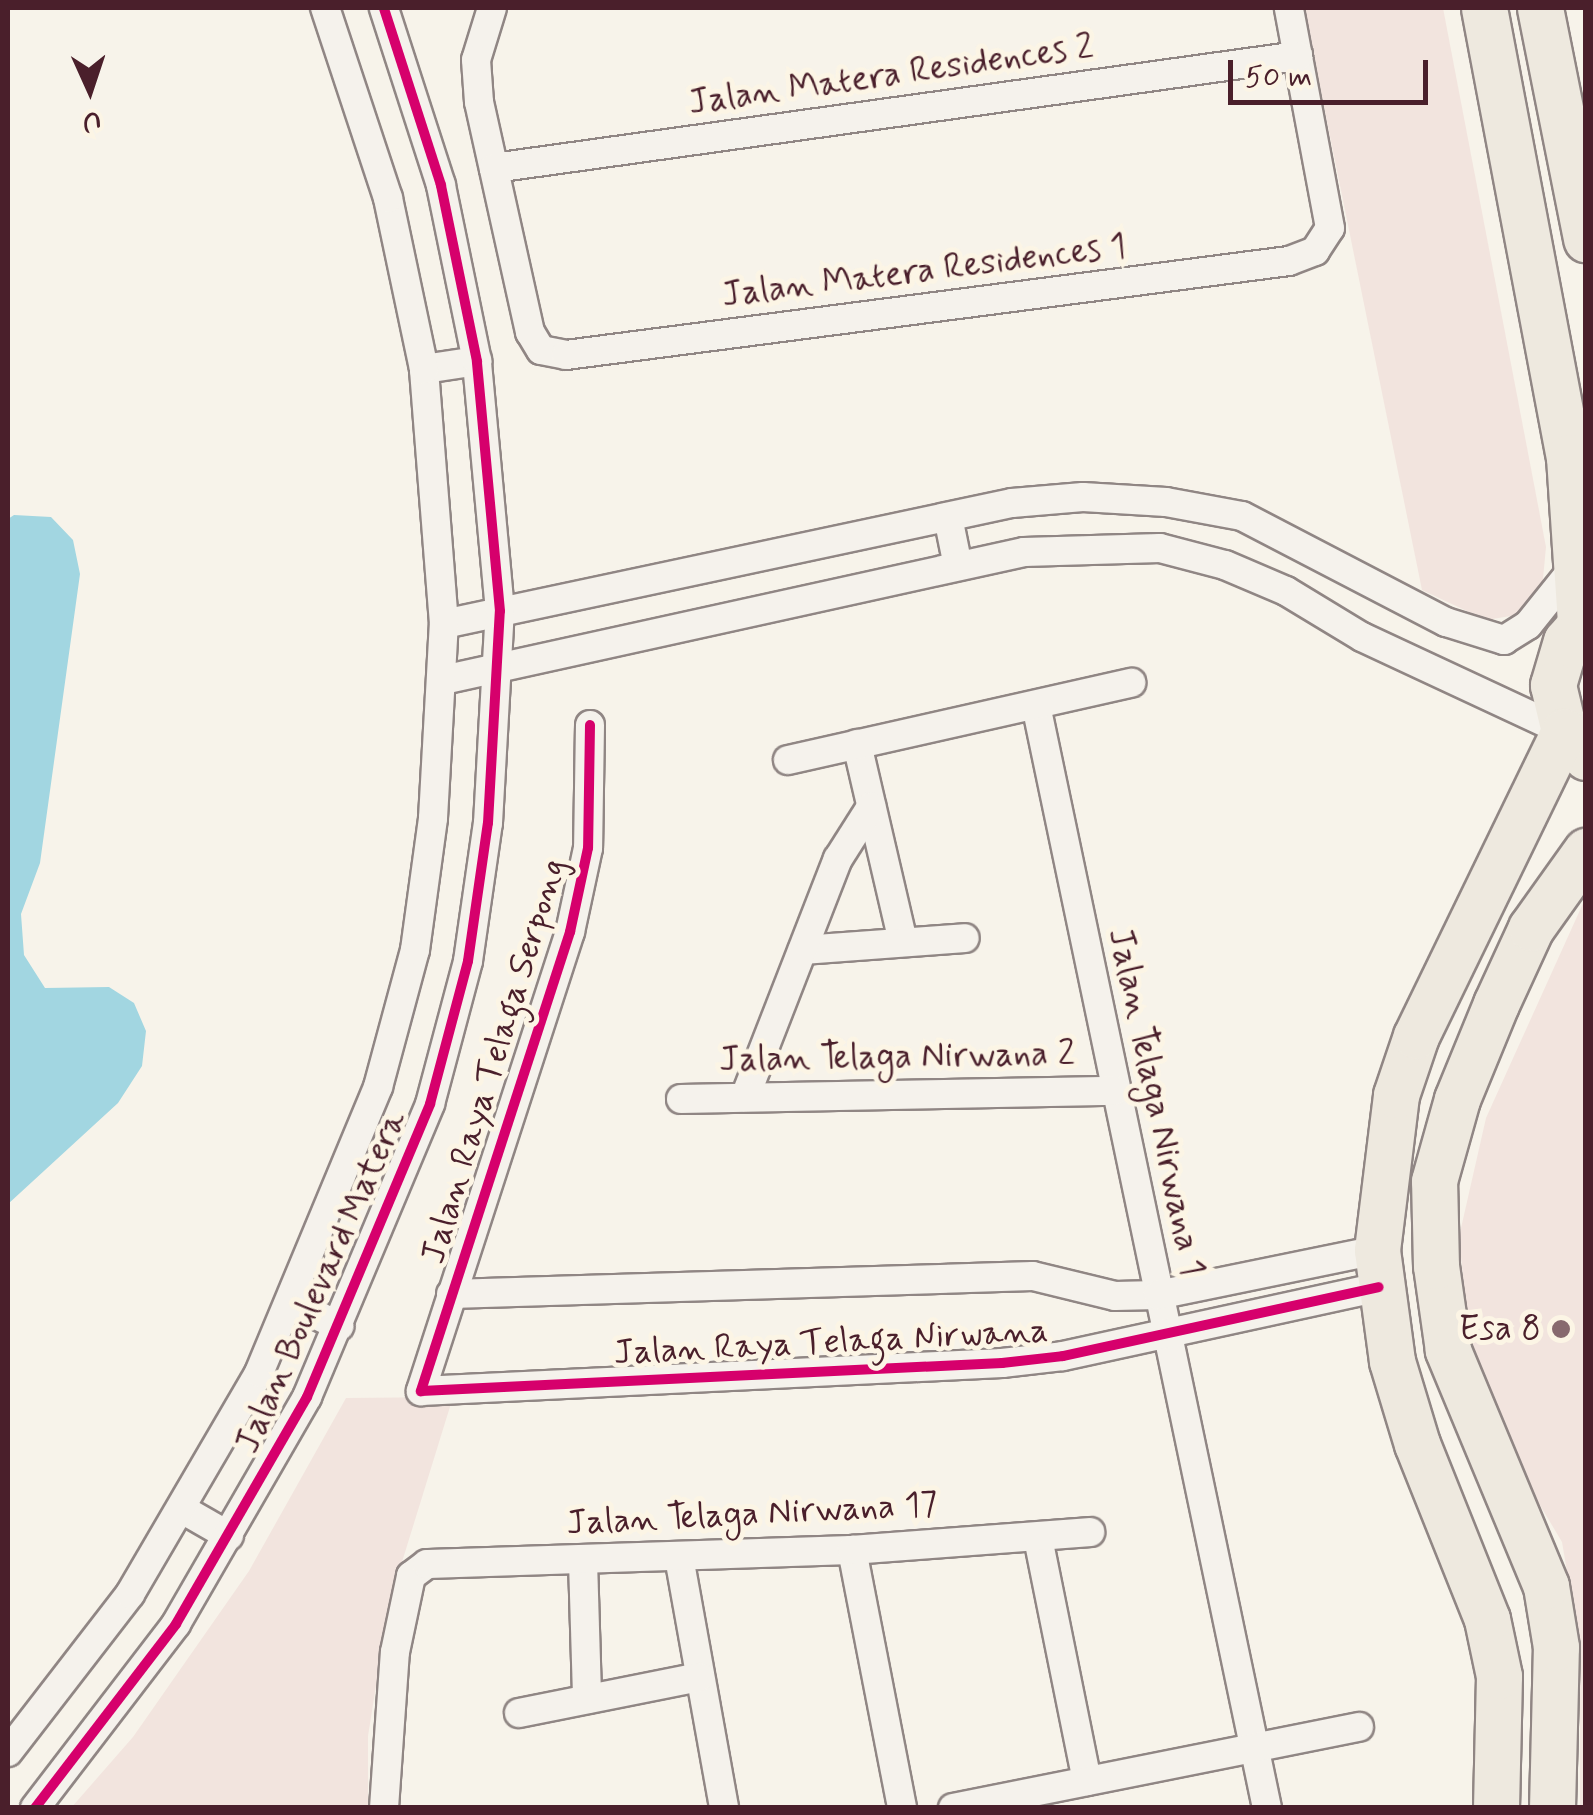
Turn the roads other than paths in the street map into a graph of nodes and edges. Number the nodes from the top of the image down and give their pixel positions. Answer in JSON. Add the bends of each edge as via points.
{"nodes":[{"id":1,"x":325,"y":8,"type":"edge"},
{"id":2,"x":384,"y":8,"type":"edge"},
{"id":3,"x":492,"y":8,"type":"edge"},
{"id":4,"x":1289,"y":8,"type":"edge"},
{"id":5,"x":1484,"y":8,"type":"edge"},
{"id":6,"x":1540,"y":8,"type":"edge"},
{"id":7,"x":1298,"y":56,"type":"junction"},
{"id":8,"x":494,"y":168,"type":"junction"},
{"id":9,"x":1586,"y":240,"type":"edge"},
{"id":10,"x":477,"y":361,"type":"junction"},
{"id":11,"x":424,"y":369,"type":"junction"},
{"id":12,"x":948,"y":517,"type":"junction"},
{"id":13,"x":1576,"y":565,"type":"junction"},
{"id":14,"x":958,"y":566,"type":"junction"},
{"id":15,"x":500,"y":611,"type":"junction"},
{"id":16,"x":1583,"y":620,"type":"edge"},
{"id":17,"x":444,"y":624,"type":"junction"},
{"id":18,"x":498,"y":668,"type":"junction"},
{"id":19,"x":442,"y":680,"type":"junction"},
{"id":20,"x":1131,"y":683,"type":"dead end"},
{"id":21,"x":1036,"y":705,"type":"junction"},
{"id":22,"x":590,"y":725,"type":"dead end"},
{"id":23,"x":857,"y":744,"type":"junction"},
{"id":24,"x":1575,"y":744,"type":"edge"},
{"id":25,"x":788,"y":760,"type":"dead end"},
{"id":26,"x":871,"y":807,"type":"junction"},
{"id":27,"x":1586,"y":851,"type":"edge"},
{"id":28,"x":965,"y":938,"type":"dead end"},
{"id":29,"x":902,"y":942,"type":"junction"},
{"id":30,"x":803,"y":950,"type":"junction"},
{"id":31,"x":1115,"y":1091,"type":"junction"},
{"id":32,"x":744,"y":1097,"type":"junction"},
{"id":33,"x":680,"y":1098,"type":"dead end"},
{"id":34,"x":1378,"y":1268,"type":"junction"},
{"id":35,"x":450,"y":1294,"type":"junction"},
{"id":36,"x":1158,"y":1295,"type":"junction"},
{"id":37,"x":290,"y":1302,"type":"junction"},
{"id":38,"x":339,"y":1326,"type":"junction"},
{"id":39,"x":1166,"y":1332,"type":"junction"},
{"id":40,"x":421,"y":1391,"type":"joint"},
{"id":41,"x":182,"y":1509,"type":"junction"},
{"id":42,"x":1090,"y":1532,"type":"dead end"},
{"id":43,"x":229,"y":1536,"type":"junction"},
{"id":44,"x":1038,"y":1538,"type":"junction"},
{"id":45,"x":852,"y":1550,"type":"junction"},
{"id":46,"x":680,"y":1557,"type":"junction"},
{"id":47,"x":583,"y":1560,"type":"junction"},
{"id":48,"x":699,"y":1677,"type":"junction"},
{"id":49,"x":588,"y":1698,"type":"junction"},
{"id":50,"x":519,"y":1713,"type":"dead end"},
{"id":51,"x":1360,"y":1727,"type":"dead end"},
{"id":52,"x":1254,"y":1749,"type":"junction"},
{"id":53,"x":8,"y":1752,"type":"edge"},
{"id":54,"x":1086,"y":1780,"type":"junction"},
{"id":55,"x":35,"y":1808,"type":"edge"},
{"id":56,"x":384,"y":1808,"type":"edge"},
{"id":57,"x":724,"y":1808,"type":"edge"},
{"id":58,"x":902,"y":1808,"type":"edge"},
{"id":59,"x":953,"y":1808,"type":"edge"},
{"id":60,"x":1267,"y":1808,"type":"edge"},
{"id":61,"x":1496,"y":1808,"type":"edge"},
{"id":62,"x":1552,"y":1808,"type":"edge"}],
"edges":[{"from":1,"to":11,"type":"street","name":"Jalan Boulevard Matera","via":[[388,198]]},
{"from":2,"to":10,"type":"street","name":"Jalan Boulevard Matera","via":[[442,185]]},
{"from":3,"to":8,"type":"street","via":[[476,60]]},
{"from":4,"to":7,"type":"street"},
{"from":5,"to":13,"type":"main road","via":[[1570,457]]},
{"from":6,"to":9,"type":"main road"},
{"from":7,"to":8,"type":"street","name":"Jalan Matera Residences 2"},
{"from":7,"to":8,"type":"street","name":"Jalan Matera Residences 1","via":[[1330,228],[1315,251],[1289,261],[566,355],[541,350],[530,332]]},
{"from":10,"to":11,"type":"street"},
{"from":10,"to":15,"type":"street","name":"Jalan Boulevard Matera"},
{"from":11,"to":17,"type":"street","name":"Jalan Boulevard Matera"},
{"from":12,"to":13,"type":"street","via":[[1083,497],[1242,516],[1446,622],[1504,640],[1528,625]]},
{"from":12,"to":14,"type":"street"},
{"from":12,"to":15,"type":"street"},
{"from":13,"to":16,"type":"main road"},
{"from":14,"to":18,"type":"street"},
{"from":14,"to":24,"type":"street","via":[[1089,547],[1160,548],[1225,564]]},
{"from":15,"to":17,"type":"street"},
{"from":15,"to":18,"type":"street","name":"Jalan Boulevard Matera"},
{"from":16,"to":24,"type":"main road","via":[[1556,662],[1556,709]]},
{"from":17,"to":19,"type":"street","name":"Jalan Boulevard Matera"},
{"from":18,"to":19,"type":"street"},
{"from":18,"to":38,"type":"street","name":"Jalan Boulevard Matera","via":[[488,824],[468,961],[430,1104]]},
{"from":19,"to":37,"type":"street","name":"Jalan Boulevard Matera","via":[[415,950],[378,1088]]},
{"from":20,"to":21,"type":"street"},
{"from":21,"to":23,"type":"street"},
{"from":21,"to":31,"type":"street","name":"Jalan Telaga Nirwana 1"},
{"from":22,"to":35,"type":"street","name":"Jalan Raya Telaga Serpong","via":[[588,848],[570,932]]},
{"from":23,"to":25,"type":"street"},
{"from":23,"to":26,"type":"street"},
{"from":24,"to":34,"type":"main road","via":[[1416,1036],[1396,1094]]},
{"from":26,"to":29,"type":"street"},
{"from":26,"to":30,"type":"street","via":[[838,859]]},
{"from":27,"to":62,"type":"main road","via":[[1531,928],[1457,1099],[1434,1181],[1448,1350],[1546,1586],[1556,1647]]},
{"from":28,"to":29,"type":"street"},
{"from":29,"to":30,"type":"street"},
{"from":30,"to":32,"type":"street"},
{"from":31,"to":32,"type":"street","name":"Jalan Telaga Nirwana 2"},
{"from":31,"to":36,"type":"street","name":"Jalan Telaga Nirwana 1"},
{"from":32,"to":33,"type":"street","name":"Jalan Telaga Nirwana 2"},
{"from":34,"to":36,"type":"street","name":"Jalan Raya Telaga Nirwana","via":[[1227,1281]]},
{"from":34,"to":39,"type":"street","name":"Jalan Raya Telaga Nirwana","via":[[1240,1317]]},
{"from":34,"to":61,"type":"main road","via":[[1417,1444],[1487,1619],[1499,1676]]},
{"from":35,"to":36,"type":"street","name":"Jalan Raya Telaga Nirwana","via":[[1033,1276],[1115,1296]]},
{"from":35,"to":40,"type":"street","name":"Jalan Raya Telaga Serpong"},
{"from":36,"to":39,"type":"street","name":"Jalan Telaga Nirwana 1"},
{"from":37,"to":38,"type":"street"},
{"from":37,"to":41,"type":"street","name":"Jalan Boulevard Matera"},
{"from":38,"to":43,"type":"street","name":"Jalan Boulevard Matera"},
{"from":39,"to":40,"type":"street","name":"Jalan Raya Telaga Nirwana","via":[[1002,1363]]},
{"from":39,"to":52,"type":"street","name":"Jalan Telaga Nirwana 1"},
{"from":41,"to":43,"type":"street"},
{"from":41,"to":53,"type":"street","name":"Jalan Boulevard Matera","via":[[130,1594]]},
{"from":42,"to":44,"type":"street","name":"Jalan Telaga Nirwana 17"},
{"from":43,"to":55,"type":"street","name":"Jalan Boulevard Matera","via":[[176,1624]]},
{"from":44,"to":45,"type":"street","name":"Jalan Telaga Nirwana 17"},
{"from":44,"to":54,"type":"street"},
{"from":45,"to":46,"type":"street","name":"Jalan Telaga Nirwana 17"},
{"from":45,"to":58,"type":"street"},
{"from":46,"to":47,"type":"street","name":"Jalan Telaga Nirwana 17"},
{"from":46,"to":48,"type":"street"},
{"from":47,"to":49,"type":"street"},
{"from":47,"to":56,"type":"street","name":"Jalan Telaga Nirwana 17","via":[[447,1562],[417,1569],[395,1652]]},
{"from":48,"to":49,"type":"street"},
{"from":48,"to":57,"type":"street"},
{"from":49,"to":50,"type":"street"},
{"from":51,"to":52,"type":"street"},
{"from":52,"to":54,"type":"street"},
{"from":52,"to":60,"type":"street","name":"Jalan Telaga Nirwana 1"},
{"from":54,"to":59,"type":"street"}]}
